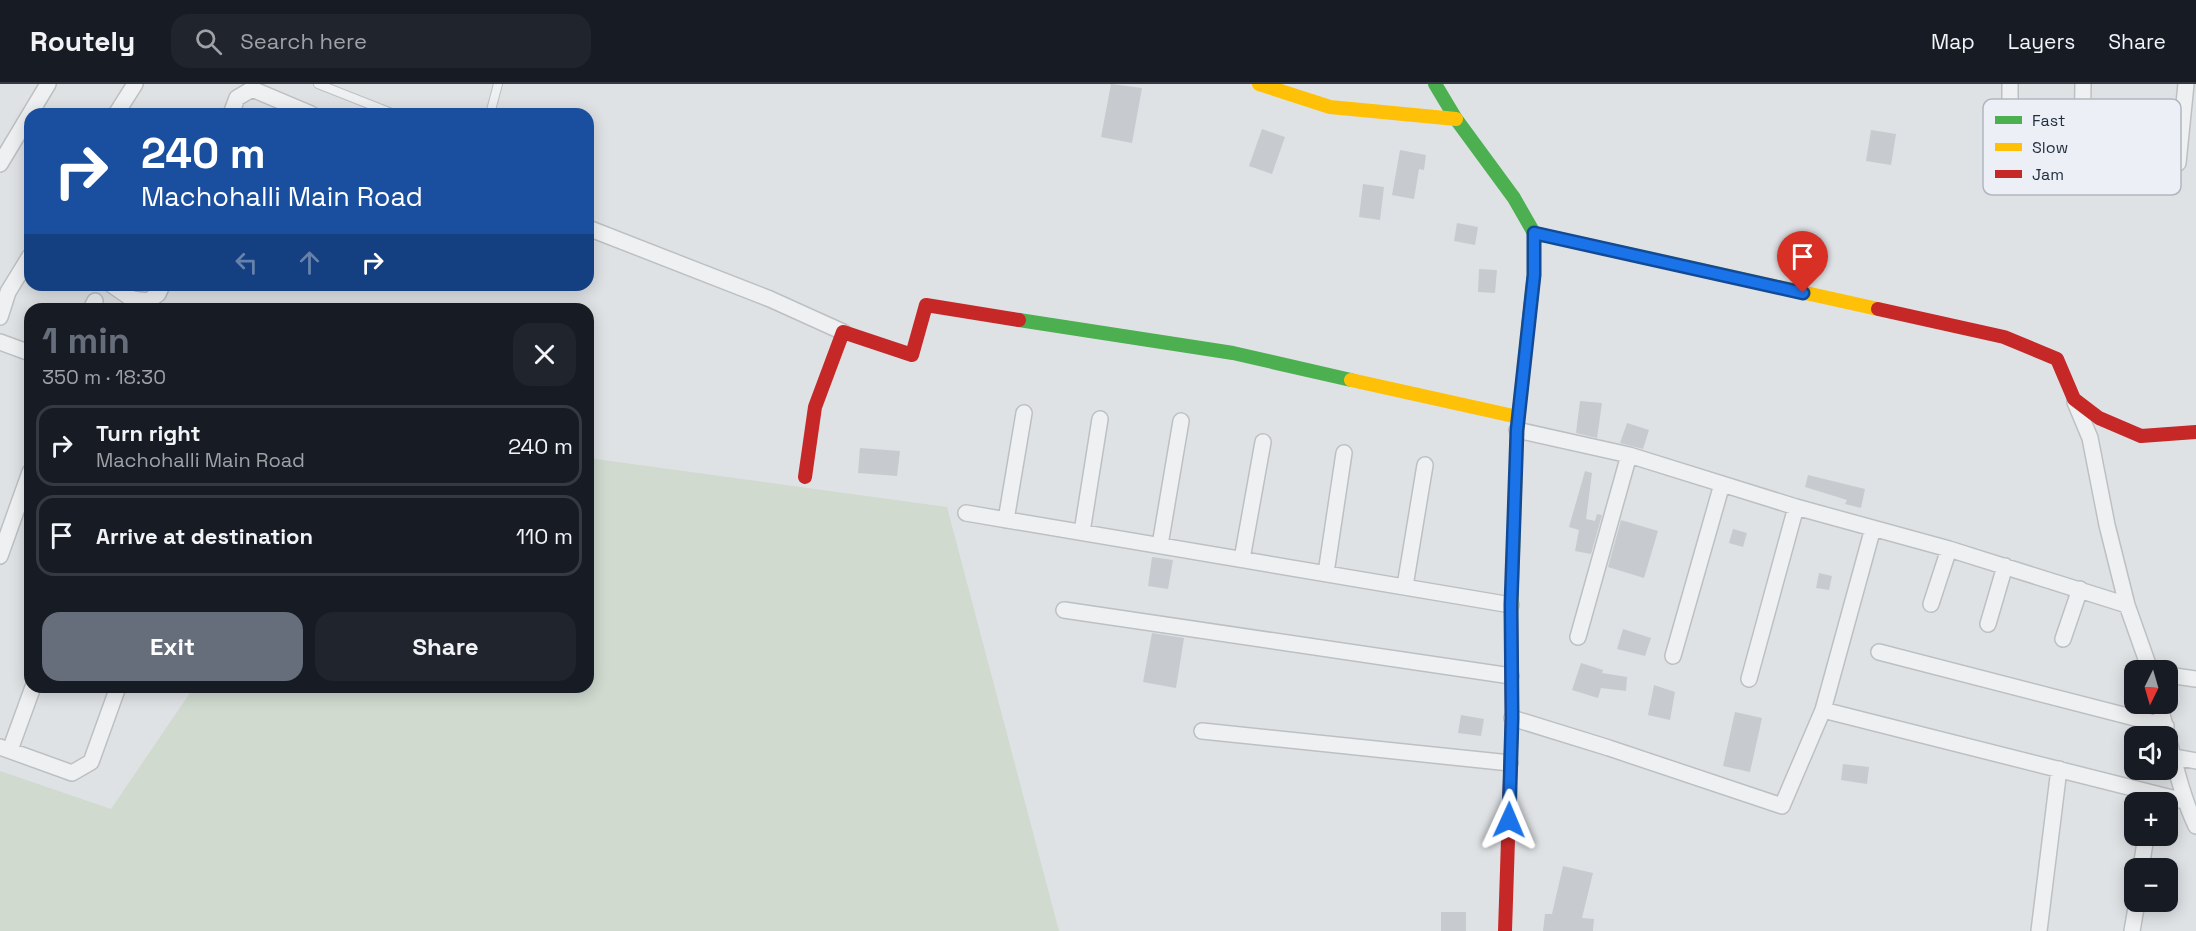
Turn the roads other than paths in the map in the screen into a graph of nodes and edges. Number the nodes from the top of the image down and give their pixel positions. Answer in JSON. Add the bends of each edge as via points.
{"nodes":[{"id":1,"x":48,"y":84,"type":"edge"},
{"id":2,"x":135,"y":84,"type":"edge"},
{"id":3,"x":318,"y":84,"type":"edge"},
{"id":4,"x":498,"y":84,"type":"edge"},
{"id":5,"x":1259,"y":84,"type":"edge"},
{"id":6,"x":1435,"y":84,"type":"edge"},
{"id":7,"x":2083,"y":84,"type":"edge"},
{"id":8,"x":2186,"y":84,"type":"edge"},
{"id":9,"x":2083,"y":99,"type":"edge"},
{"id":10,"x":34,"y":108,"type":"edge"},
{"id":11,"x":120,"y":108,"type":"edge"},
{"id":12,"x":233,"y":108,"type":"edge"},
{"id":13,"x":297,"y":108,"type":"edge"},
{"id":14,"x":379,"y":108,"type":"edge"},
{"id":15,"x":492,"y":108,"type":"edge"},
{"id":16,"x":1456,"y":119,"type":"junction"},
{"id":17,"x":24,"y":124,"type":"edge"},
{"id":18,"x":2189,"y":133,"type":"edge"},
{"id":19,"x":2181,"y":155,"type":"edge"},
{"id":20,"x":0,"y":164,"type":"edge"},
{"id":21,"x":594,"y":230,"type":"edge"},
{"id":22,"x":1534,"y":233,"type":"junction"},
{"id":23,"x":24,"y":266,"type":"edge"},
{"id":24,"x":121,"y":291,"type":"edge"},
{"id":25,"x":159,"y":291,"type":"edge"},
{"id":26,"x":0,"y":317,"type":"edge"},
{"id":27,"x":843,"y":332,"type":"junction"},
{"id":28,"x":0,"y":342,"type":"edge"},
{"id":29,"x":24,"y":351,"type":"edge"},
{"id":30,"x":2074,"y":399,"type":"junction"},
{"id":31,"x":1024,"y":413,"type":"dead end"},
{"id":32,"x":1100,"y":419,"type":"dead end"},
{"id":33,"x":1181,"y":421,"type":"dead end"},
{"id":34,"x":1517,"y":423,"type":"junction"},
{"id":35,"x":2196,"y":432,"type":"edge"},
{"id":36,"x":1263,"y":442,"type":"dead end"},
{"id":37,"x":1344,"y":453,"type":"dead end"},
{"id":38,"x":1629,"y":455,"type":"junction"},
{"id":39,"x":1425,"y":465,"type":"dead end"},
{"id":40,"x":806,"y":477,"type":"dead end"},
{"id":41,"x":1722,"y":484,"type":"junction"},
{"id":42,"x":24,"y":489,"type":"edge"},
{"id":43,"x":1797,"y":507,"type":"junction"},
{"id":44,"x":966,"y":513,"type":"dead end"},
{"id":45,"x":1006,"y":520,"type":"junction"},
{"id":46,"x":1873,"y":528,"type":"junction"},
{"id":47,"x":1082,"y":532,"type":"junction"},
{"id":48,"x":1160,"y":545,"type":"junction"},
{"id":49,"x":1949,"y":549,"type":"junction"},
{"id":50,"x":0,"y":556,"type":"edge"},
{"id":51,"x":1242,"y":559,"type":"junction"},
{"id":52,"x":2005,"y":566,"type":"junction"},
{"id":53,"x":1326,"y":573,"type":"junction"},
{"id":54,"x":1405,"y":586,"type":"junction"},
{"id":55,"x":2080,"y":589,"type":"junction"},
{"id":56,"x":1931,"y":604,"type":"dead end"},
{"id":57,"x":1511,"y":605,"type":"junction"},
{"id":58,"x":2127,"y":605,"type":"junction"},
{"id":59,"x":1064,"y":610,"type":"dead end"},
{"id":60,"x":1988,"y":624,"type":"dead end"},
{"id":61,"x":1578,"y":637,"type":"dead end"},
{"id":62,"x":2062,"y":639,"type":"dead end"},
{"id":63,"x":1879,"y":651,"type":"dead end"},
{"id":64,"x":1673,"y":656,"type":"dead end"},
{"id":65,"x":2146,"y":660,"type":"edge"},
{"id":66,"x":1511,"y":676,"type":"junction"},
{"id":67,"x":2178,"y":676,"type":"edge"},
{"id":68,"x":1749,"y":679,"type":"dead end"},
{"id":69,"x":2196,"y":679,"type":"edge"},
{"id":70,"x":30,"y":693,"type":"edge"},
{"id":71,"x":115,"y":693,"type":"edge"},
{"id":72,"x":1823,"y":710,"type":"junction"},
{"id":73,"x":2163,"y":714,"type":"edge"},
{"id":74,"x":1512,"y":718,"type":"junction"},
{"id":75,"x":2166,"y":726,"type":"joint"},
{"id":76,"x":1202,"y":731,"type":"dead end"},
{"id":77,"x":5,"y":749,"type":"edge"},
{"id":78,"x":2178,"y":758,"type":"edge"},
{"id":79,"x":2196,"y":761,"type":"edge"},
{"id":80,"x":1510,"y":763,"type":"junction"},
{"id":81,"x":2059,"y":769,"type":"junction"},
{"id":82,"x":2178,"y":772,"type":"edge"},
{"id":83,"x":2133,"y":792,"type":"edge"},
{"id":84,"x":2178,"y":800,"type":"edge"},
{"id":85,"x":2184,"y":801,"type":"junction"},
{"id":86,"x":2196,"y":826,"type":"edge"},
{"id":87,"x":2136,"y":912,"type":"edge"},
{"id":88,"x":1505,"y":931,"type":"edge"},
{"id":89,"x":2039,"y":931,"type":"edge"},
{"id":90,"x":2133,"y":931,"type":"edge"}],
"edges":[{"from":1,"to":10,"type":"street"},
{"from":2,"to":11,"type":"street"},
{"from":3,"to":14,"type":"lane"},
{"from":4,"to":15,"type":"lane"},
{"from":5,"to":16,"type":"street","via":[[1330,107]]},
{"from":6,"to":16,"type":"street"},
{"from":7,"to":9,"type":"street"},
{"from":8,"to":18,"type":"street"},
{"from":12,"to":13,"type":"street","via":[[237,98],[252,89]]},
{"from":16,"to":22,"type":"street","via":[[1514,198]]},
{"from":17,"to":20,"type":"street"},
{"from":18,"to":19,"type":"street"},
{"from":21,"to":27,"type":"street"},
{"from":22,"to":30,"type":"street","via":[[2004,337],[2057,359]]},
{"from":22,"to":34,"type":"street","via":[[1534,275]]},
{"from":23,"to":26,"type":"street","via":[[8,292]]},
{"from":24,"to":25,"type":"street","via":[[132,299],[148,301]]},
{"from":27,"to":34,"type":"street","via":[[912,355],[926,305],[1233,353]]},
{"from":27,"to":40,"type":"street","via":[[815,407]]},
{"from":28,"to":29,"type":"street"},
{"from":30,"to":35,"type":"street","via":[[2099,418],[2141,436]]},
{"from":30,"to":58,"type":"street","via":[[2090,438]]},
{"from":31,"to":45,"type":"street"},
{"from":32,"to":47,"type":"street"},
{"from":33,"to":48,"type":"street"},
{"from":34,"to":38,"type":"street"},
{"from":34,"to":57,"type":"street"},
{"from":36,"to":51,"type":"street"},
{"from":37,"to":53,"type":"street"},
{"from":38,"to":41,"type":"street"},
{"from":38,"to":61,"type":"street"},
{"from":39,"to":54,"type":"street"},
{"from":41,"to":43,"type":"street"},
{"from":41,"to":64,"type":"street"},
{"from":42,"to":50,"type":"street"},
{"from":43,"to":46,"type":"street"},
{"from":43,"to":68,"type":"street"},
{"from":44,"to":45,"type":"street"},
{"from":45,"to":47,"type":"street"},
{"from":46,"to":49,"type":"street"},
{"from":46,"to":72,"type":"street"},
{"from":47,"to":48,"type":"street"},
{"from":48,"to":51,"type":"street"},
{"from":49,"to":52,"type":"street"},
{"from":49,"to":56,"type":"street"},
{"from":51,"to":53,"type":"street"},
{"from":52,"to":55,"type":"street"},
{"from":52,"to":60,"type":"street"},
{"from":53,"to":54,"type":"street"},
{"from":54,"to":57,"type":"street"},
{"from":55,"to":58,"type":"street"},
{"from":55,"to":62,"type":"street"},
{"from":57,"to":66,"type":"street"},
{"from":58,"to":65,"type":"street"},
{"from":59,"to":66,"type":"street"},
{"from":63,"to":75,"type":"street"},
{"from":66,"to":74,"type":"street"},
{"from":67,"to":69,"type":"street"},
{"from":70,"to":77,"type":"street"},
{"from":71,"to":77,"type":"street","via":[[91,762],[72,773]]},
{"from":72,"to":74,"type":"street","via":[[1782,806]]},
{"from":72,"to":81,"type":"street"},
{"from":73,"to":75,"type":"street"},
{"from":74,"to":80,"type":"street"},
{"from":76,"to":80,"type":"street"},
{"from":78,"to":79,"type":"street"},
{"from":80,"to":88,"type":"street"},
{"from":81,"to":83,"type":"street"},
{"from":81,"to":89,"type":"street"},
{"from":82,"to":85,"type":"street"},
{"from":84,"to":85,"type":"street"},
{"from":85,"to":86,"type":"street"},
{"from":87,"to":90,"type":"street"}]}
